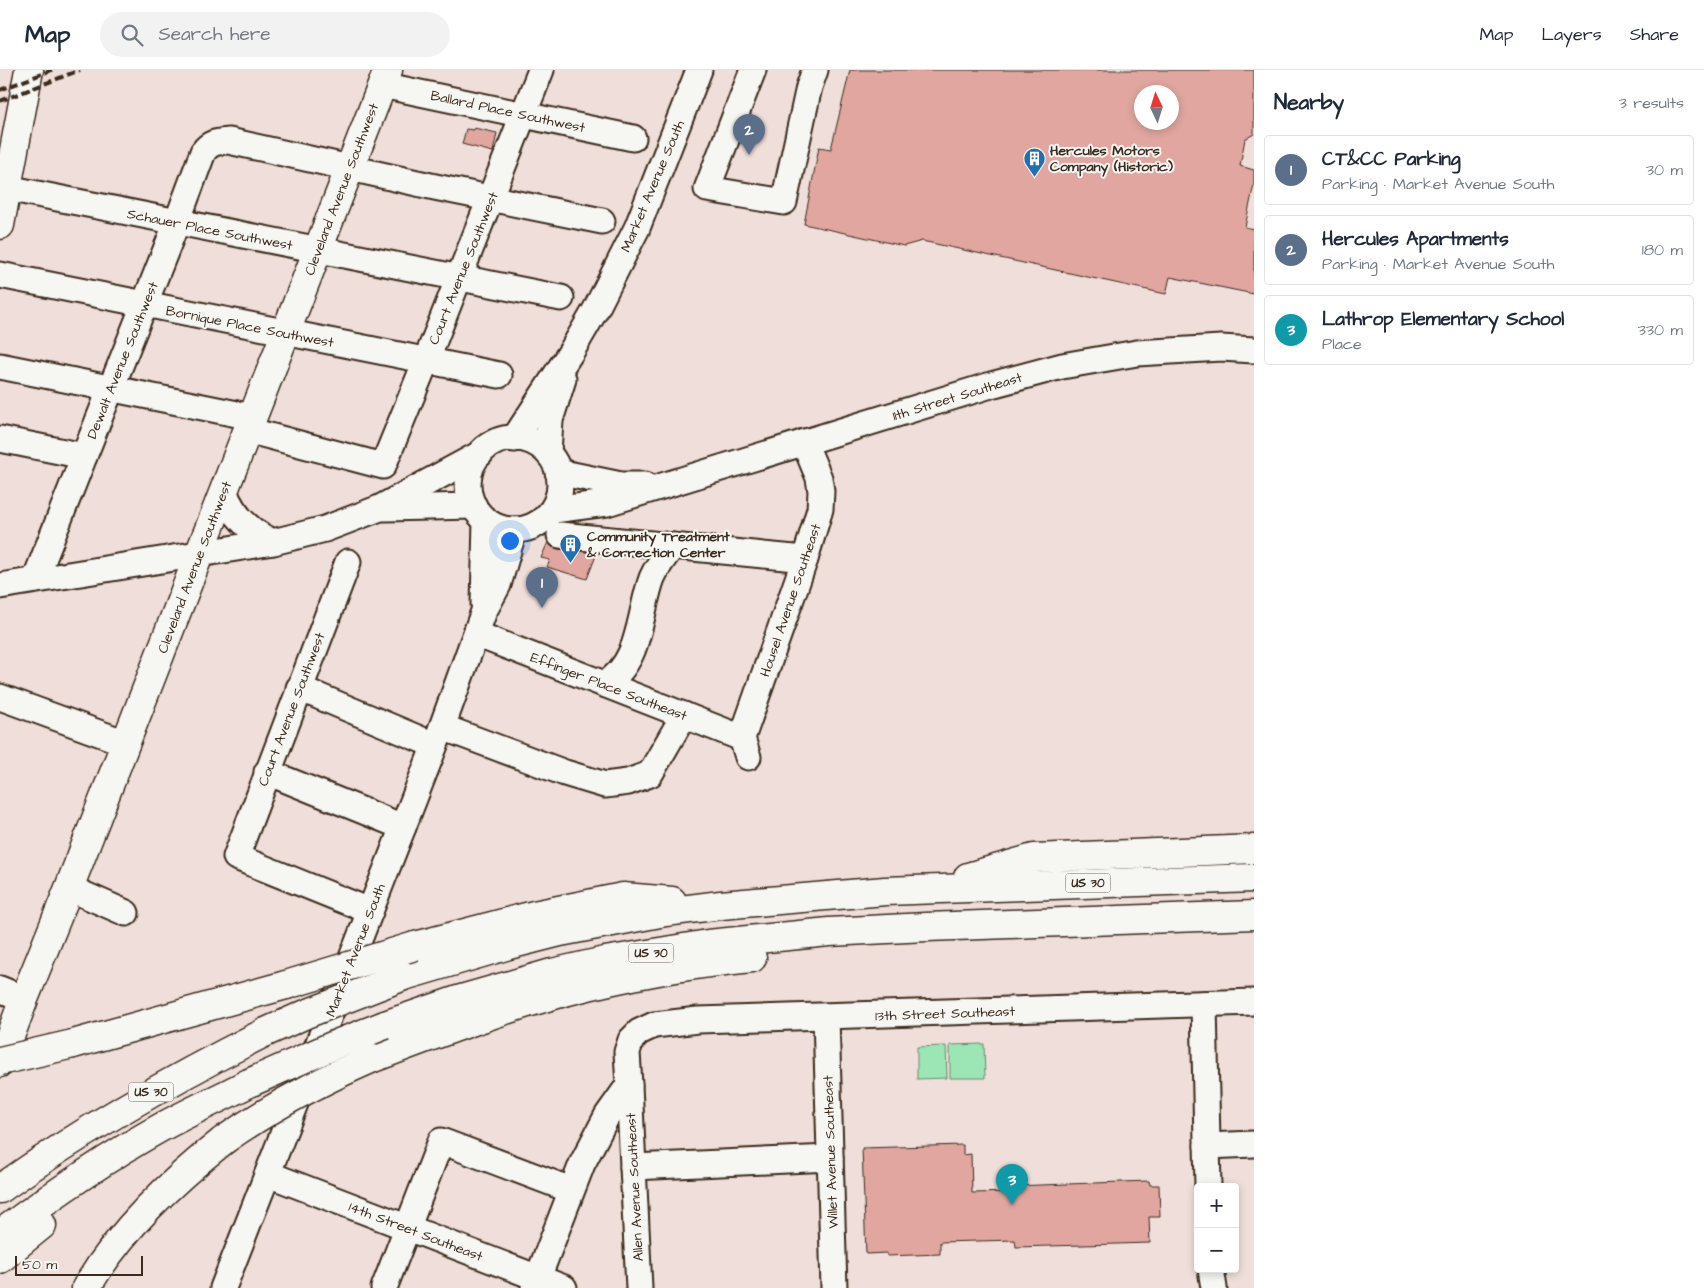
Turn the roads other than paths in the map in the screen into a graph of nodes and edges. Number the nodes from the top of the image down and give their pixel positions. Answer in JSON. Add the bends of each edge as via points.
{"nodes":[{"id":1,"x":29,"y":70,"type":"edge"},
{"id":2,"x":541,"y":70,"type":"edge"},
{"id":3,"x":699,"y":70,"type":"edge"},
{"id":4,"x":753,"y":70,"type":"edge"},
{"id":5,"x":816,"y":70,"type":"edge"},
{"id":6,"x":385,"y":77,"type":"edge"},
{"id":7,"x":524,"y":114,"type":"junction"},
{"id":8,"x":633,"y":138,"type":"dead end"},
{"id":9,"x":350,"y":167,"type":"junction"},
{"id":10,"x":7,"y":188,"type":"junction"},
{"id":11,"x":491,"y":198,"type":"junction"},
{"id":12,"x":602,"y":221,"type":"dead end"},
{"id":13,"x":177,"y":222,"type":"junction"},
{"id":14,"x":0,"y":225,"type":"edge"},
{"id":15,"x":318,"y":250,"type":"junction"},
{"id":16,"x":0,"y":275,"type":"edge"},
{"id":17,"x":459,"y":278,"type":"junction"},
{"id":18,"x":561,"y":298,"type":"dead end"},
{"id":19,"x":144,"y":304,"type":"junction"},
{"id":20,"x":285,"y":333,"type":"junction"},
{"id":21,"x":1254,"y":350,"type":"edge"},
{"id":22,"x":571,"y":352,"type":"junction"},
{"id":23,"x":426,"y":361,"type":"junction"},
{"id":24,"x":0,"y":366,"type":"edge"},
{"id":25,"x":499,"y":375,"type":"dead end"},
{"id":26,"x":112,"y":388,"type":"junction"},
{"id":27,"x":249,"y":423,"type":"junction"},
{"id":28,"x":0,"y":439,"type":"edge"},
{"id":29,"x":514,"y":439,"type":"junction"},
{"id":30,"x":804,"y":442,"type":"junction"},
{"id":31,"x":480,"y":454,"type":"junction"},
{"id":32,"x":84,"y":456,"type":"junction"},
{"id":33,"x":553,"y":463,"type":"junction"},
{"id":34,"x":668,"y":484,"type":"junction"},
{"id":35,"x":224,"y":490,"type":"junction"},
{"id":36,"x":380,"y":508,"type":"junction"},
{"id":37,"x":552,"y":510,"type":"junction"},
{"id":38,"x":480,"y":513,"type":"junction"},
{"id":39,"x":514,"y":530,"type":"junction"},
{"id":40,"x":560,"y":535,"type":"dead end"},
{"id":41,"x":273,"y":542,"type":"junction"},
{"id":42,"x":674,"y":546,"type":"junction"},
{"id":43,"x":199,"y":554,"type":"junction"},
{"id":44,"x":805,"y":559,"type":"junction"},
{"id":45,"x":348,"y":562,"type":"dead end"},
{"id":46,"x":35,"y":580,"type":"junction"},
{"id":47,"x":0,"y":586,"type":"edge"},
{"id":48,"x":480,"y":623,"type":"junction"},
{"id":49,"x":604,"y":684,"type":"junction"},
{"id":50,"x":299,"y":688,"type":"junction"},
{"id":51,"x":0,"y":697,"type":"edge"},
{"id":52,"x":684,"y":715,"type":"junction"},
{"id":53,"x":438,"y":736,"type":"junction"},
{"id":54,"x":126,"y":743,"type":"junction"},
{"id":55,"x":745,"y":747,"type":"joint"},
{"id":56,"x":267,"y":772,"type":"junction"},
{"id":57,"x":403,"y":827,"type":"junction"},
{"id":58,"x":1254,"y":849,"type":"edge"},
{"id":59,"x":1254,"y":878,"type":"edge"},
{"id":60,"x":69,"y":888,"type":"junction"},
{"id":61,"x":923,"y":890,"type":"junction"},
{"id":62,"x":720,"y":905,"type":"junction"},
{"id":63,"x":370,"y":911,"type":"junction"},
{"id":64,"x":126,"y":913,"type":"dead end"},
{"id":65,"x":1254,"y":915,"type":"edge"},
{"id":66,"x":926,"y":927,"type":"junction"},
{"id":67,"x":12,"y":994,"type":"edge"},
{"id":68,"x":1254,"y":1002,"type":"edge"},
{"id":69,"x":1204,"y":1004,"type":"junction"},
{"id":70,"x":826,"y":1016,"type":"junction"},
{"id":71,"x":0,"y":1062,"type":"edge"},
{"id":72,"x":629,"y":1085,"type":"junction"},
{"id":73,"x":1254,"y":1144,"type":"edge"},
{"id":74,"x":1207,"y":1146,"type":"junction"},
{"id":75,"x":830,"y":1158,"type":"junction"},
{"id":76,"x":633,"y":1167,"type":"junction"},
{"id":77,"x":268,"y":1174,"type":"junction"},
{"id":78,"x":1208,"y":1183,"type":"edge"},
{"id":79,"x":0,"y":1189,"type":"edge"},
{"id":80,"x":571,"y":1190,"type":"junction"},
{"id":81,"x":51,"y":1206,"type":"junction"},
{"id":82,"x":408,"y":1228,"type":"junction"},
{"id":83,"x":0,"y":1234,"type":"edge"},
{"id":84,"x":0,"y":1258,"type":"edge"},
{"id":85,"x":1211,"y":1273,"type":"edge"},
{"id":86,"x":536,"y":1283,"type":"edge"},
{"id":87,"x":229,"y":1286,"type":"edge"},
{"id":88,"x":86,"y":1288,"type":"edge"},
{"id":89,"x":384,"y":1288,"type":"edge"},
{"id":90,"x":564,"y":1288,"type":"edge"},
{"id":91,"x":639,"y":1288,"type":"edge"},
{"id":92,"x":834,"y":1288,"type":"edge"},
{"id":93,"x":1214,"y":1288,"type":"edge"}],
"edges":[{"from":1,"to":10,"type":"main road"},
{"from":2,"to":7,"type":"street","name":"Court Avenue Southwest"},
{"from":3,"to":22,"type":"street","name":"Market Avenue South","via":[[637,228]]},
{"from":4,"to":5,"type":"street","via":[[707,189],[784,202],[809,87]]},
{"from":6,"to":7,"type":"street","name":"Ballard Place Southwest"},
{"from":6,"to":9,"type":"main road","name":"Cleveland Avenue Southwest"},
{"from":7,"to":8,"type":"street","name":"Ballard Place Southwest"},
{"from":7,"to":11,"type":"street","name":"Court Avenue Southwest"},
{"from":9,"to":11,"type":"street"},
{"from":9,"to":13,"type":"street","name":"Dewalt Avenue Southwest","via":[[229,142],[212,143],[203,152]]},
{"from":9,"to":15,"type":"main road","name":"Cleveland Avenue Southwest"},
{"from":10,"to":13,"type":"street","name":"Schauer Place Southwest"},
{"from":10,"to":14,"type":"main road"},
{"from":11,"to":12,"type":"street"},
{"from":11,"to":17,"type":"street","name":"Court Avenue Southwest"},
{"from":13,"to":15,"type":"street","name":"Schauer Place Southwest"},
{"from":13,"to":19,"type":"street","name":"Dewalt Avenue Southwest"},
{"from":15,"to":17,"type":"street","name":"Schauer Place Southwest"},
{"from":15,"to":20,"type":"main road","name":"Cleveland Avenue Southwest"},
{"from":16,"to":19,"type":"street","name":"Bornique Place Southwest"},
{"from":17,"to":18,"type":"street","name":"Schauer Place Southwest"},
{"from":17,"to":23,"type":"street","name":"Court Avenue Southwest"},
{"from":19,"to":20,"type":"street","name":"Bornique Place Southwest"},
{"from":19,"to":26,"type":"street","name":"Dewalt Avenue Southwest"},
{"from":20,"to":23,"type":"street","name":"Bornique Place Southwest"},
{"from":20,"to":27,"type":"main road","name":"Cleveland Avenue Southwest"},
{"from":21,"to":30,"type":"street","name":"11th Street Southeast","via":[[1222,348],[1137,353],[1062,366]]},
{"from":22,"to":29,"type":"street","name":"Market Avenue South"},
{"from":22,"to":33,"type":"street","name":"Market Avenue South","via":[[550,420]]},
{"from":23,"to":25,"type":"street","name":"Bornique Place Southwest"},
{"from":23,"to":27,"type":"street","name":"Court Avenue Southwest","via":[[382,466]]},
{"from":24,"to":26,"type":"street"},
{"from":26,"to":27,"type":"street"},
{"from":26,"to":32,"type":"street","name":"Dewalt Avenue Southwest"},
{"from":27,"to":35,"type":"main road","name":"Cleveland Avenue Southwest"},
{"from":28,"to":32,"type":"street"},
{"from":29,"to":31,"type":"street","via":[[491,444]]},
{"from":29,"to":33,"type":"street","via":[[536,444]]},
{"from":30,"to":34,"type":"street","name":"11th Street Southeast"},
{"from":30,"to":44,"type":"street","name":"Housel Avenue Southeast","via":[[818,474],[821,491],[819,514]]},
{"from":31,"to":36,"type":"street"},
{"from":31,"to":38,"type":"street","via":[[468,481],[470,496]]},
{"from":32,"to":46,"type":"street","name":"Dewalt Avenue Southwest"},
{"from":33,"to":34,"type":"street","name":"11th Street Southeast","via":[[621,486]]},
{"from":33,"to":37,"type":"street","via":[[560,481],[559,496]]},
{"from":34,"to":37,"type":"street","name":"11th Street Southeast","via":[[607,503]]},
{"from":35,"to":41,"type":"street","via":[[241,521]]},
{"from":35,"to":43,"type":"main road","name":"Cleveland Avenue Southwest"},
{"from":36,"to":38,"type":"street"},
{"from":36,"to":41,"type":"street","via":[[324,529]]},
{"from":37,"to":39,"type":"street","via":[[529,528]]},
{"from":38,"to":39,"type":"street","via":[[499,528]]},
{"from":38,"to":48,"type":"street","name":"Market Avenue South","via":[[484,574]]},
{"from":39,"to":48,"type":"street","name":"Market Avenue South","via":[[498,585]]},
{"from":40,"to":42,"type":"street"},
{"from":41,"to":43,"type":"street"},
{"from":42,"to":44,"type":"street"},
{"from":42,"to":49,"type":"street","via":[[653,575],[628,659],[618,674]]},
{"from":43,"to":46,"type":"street"},
{"from":43,"to":54,"type":"main road","name":"Cleveland Avenue Southwest"},
{"from":44,"to":55,"type":"street","name":"Housel Avenue Southeast"},
{"from":45,"to":50,"type":"street","name":"Court Avenue Southwest"},
{"from":46,"to":47,"type":"street"},
{"from":48,"to":49,"type":"street","name":"Effinger Place Southeast"},
{"from":48,"to":53,"type":"street","name":"Market Avenue South"},
{"from":49,"to":52,"type":"street","name":"Effinger Place Southeast"},
{"from":50,"to":53,"type":"street"},
{"from":50,"to":56,"type":"street","name":"Court Avenue Southwest"},
{"from":51,"to":54,"type":"street"},
{"from":52,"to":53,"type":"street","via":[[650,774],[628,782],[605,785]]},
{"from":52,"to":55,"type":"street","name":"Effinger Place Southeast"},
{"from":53,"to":57,"type":"street","name":"Market Avenue South"},
{"from":54,"to":60,"type":"main road","name":"Cleveland Avenue Southwest"},
{"from":56,"to":57,"type":"street"},
{"from":56,"to":63,"type":"street","name":"Court Avenue Southwest","via":[[236,857]]},
{"from":57,"to":63,"type":"street","name":"Market Avenue South"},
{"from":58,"to":61,"type":"main road","via":[[1034,858]]},
{"from":59,"to":61,"type":"main road","number":"US 30"},
{"from":60,"to":64,"type":"street"},
{"from":60,"to":67,"type":"main road","name":"Cleveland Avenue Southwest"},
{"from":61,"to":62,"type":"main road","number":"US 30"},
{"from":62,"to":71,"type":"main road","bridge":true,"via":[[623,897],[534,915]]},
{"from":62,"to":79,"type":"main road","number":"US 30","bridge":true,"via":[[560,932],[500,947],[404,976],[315,1010],[183,1074],[40,1160]]},
{"from":63,"to":77,"type":"street","name":"Market Avenue South"},
{"from":65,"to":66,"type":"main road","number":"US 30"},
{"from":66,"to":81,"type":"main road","number":"US 30","bridge":true,"via":[[766,938],[656,952],[596,963],[458,1000],[339,1043],[213,1101],[168,1138]]},
{"from":66,"to":88,"type":"main road","bridge":true,"via":[[813,952],[696,965],[568,991],[458,1026],[373,1058],[286,1100],[224,1140],[168,1187],[140,1216]]},
{"from":67,"to":71,"type":"main road","name":"Cleveland Avenue Southwest"},
{"from":68,"to":69,"type":"street","name":"13th Street Southeast"},
{"from":69,"to":70,"type":"street","name":"13th Street Southeast"},
{"from":69,"to":74,"type":"street"},
{"from":70,"to":72,"type":"street","name":"13th Street Southeast","via":[[654,1025],[638,1032],[631,1040],[627,1052]]},
{"from":70,"to":75,"type":"street","name":"Willet Avenue Southeast"},
{"from":72,"to":76,"type":"street","name":"Allen Avenue Southeast"},
{"from":72,"to":80,"type":"street","via":[[595,1136]]},
{"from":73,"to":74,"type":"street"},
{"from":74,"to":78,"type":"street"},
{"from":75,"to":76,"type":"street"},
{"from":75,"to":92,"type":"street","name":"Willet Avenue Southeast"},
{"from":76,"to":91,"type":"street","name":"Allen Avenue Southeast"},
{"from":77,"to":82,"type":"street","name":"14th Street Southeast"},
{"from":77,"to":87,"type":"street","name":"Market Avenue South"},
{"from":80,"to":82,"type":"street","via":[[441,1142]]},
{"from":80,"to":86,"type":"street"},
{"from":81,"to":83,"type":"main road"},
{"from":81,"to":84,"type":"main road"},
{"from":82,"to":86,"type":"street","name":"14th Street Southeast"},
{"from":82,"to":89,"type":"street"},
{"from":85,"to":93,"type":"street"},
{"from":86,"to":90,"type":"street","name":"14th Street Southeast"}]}
